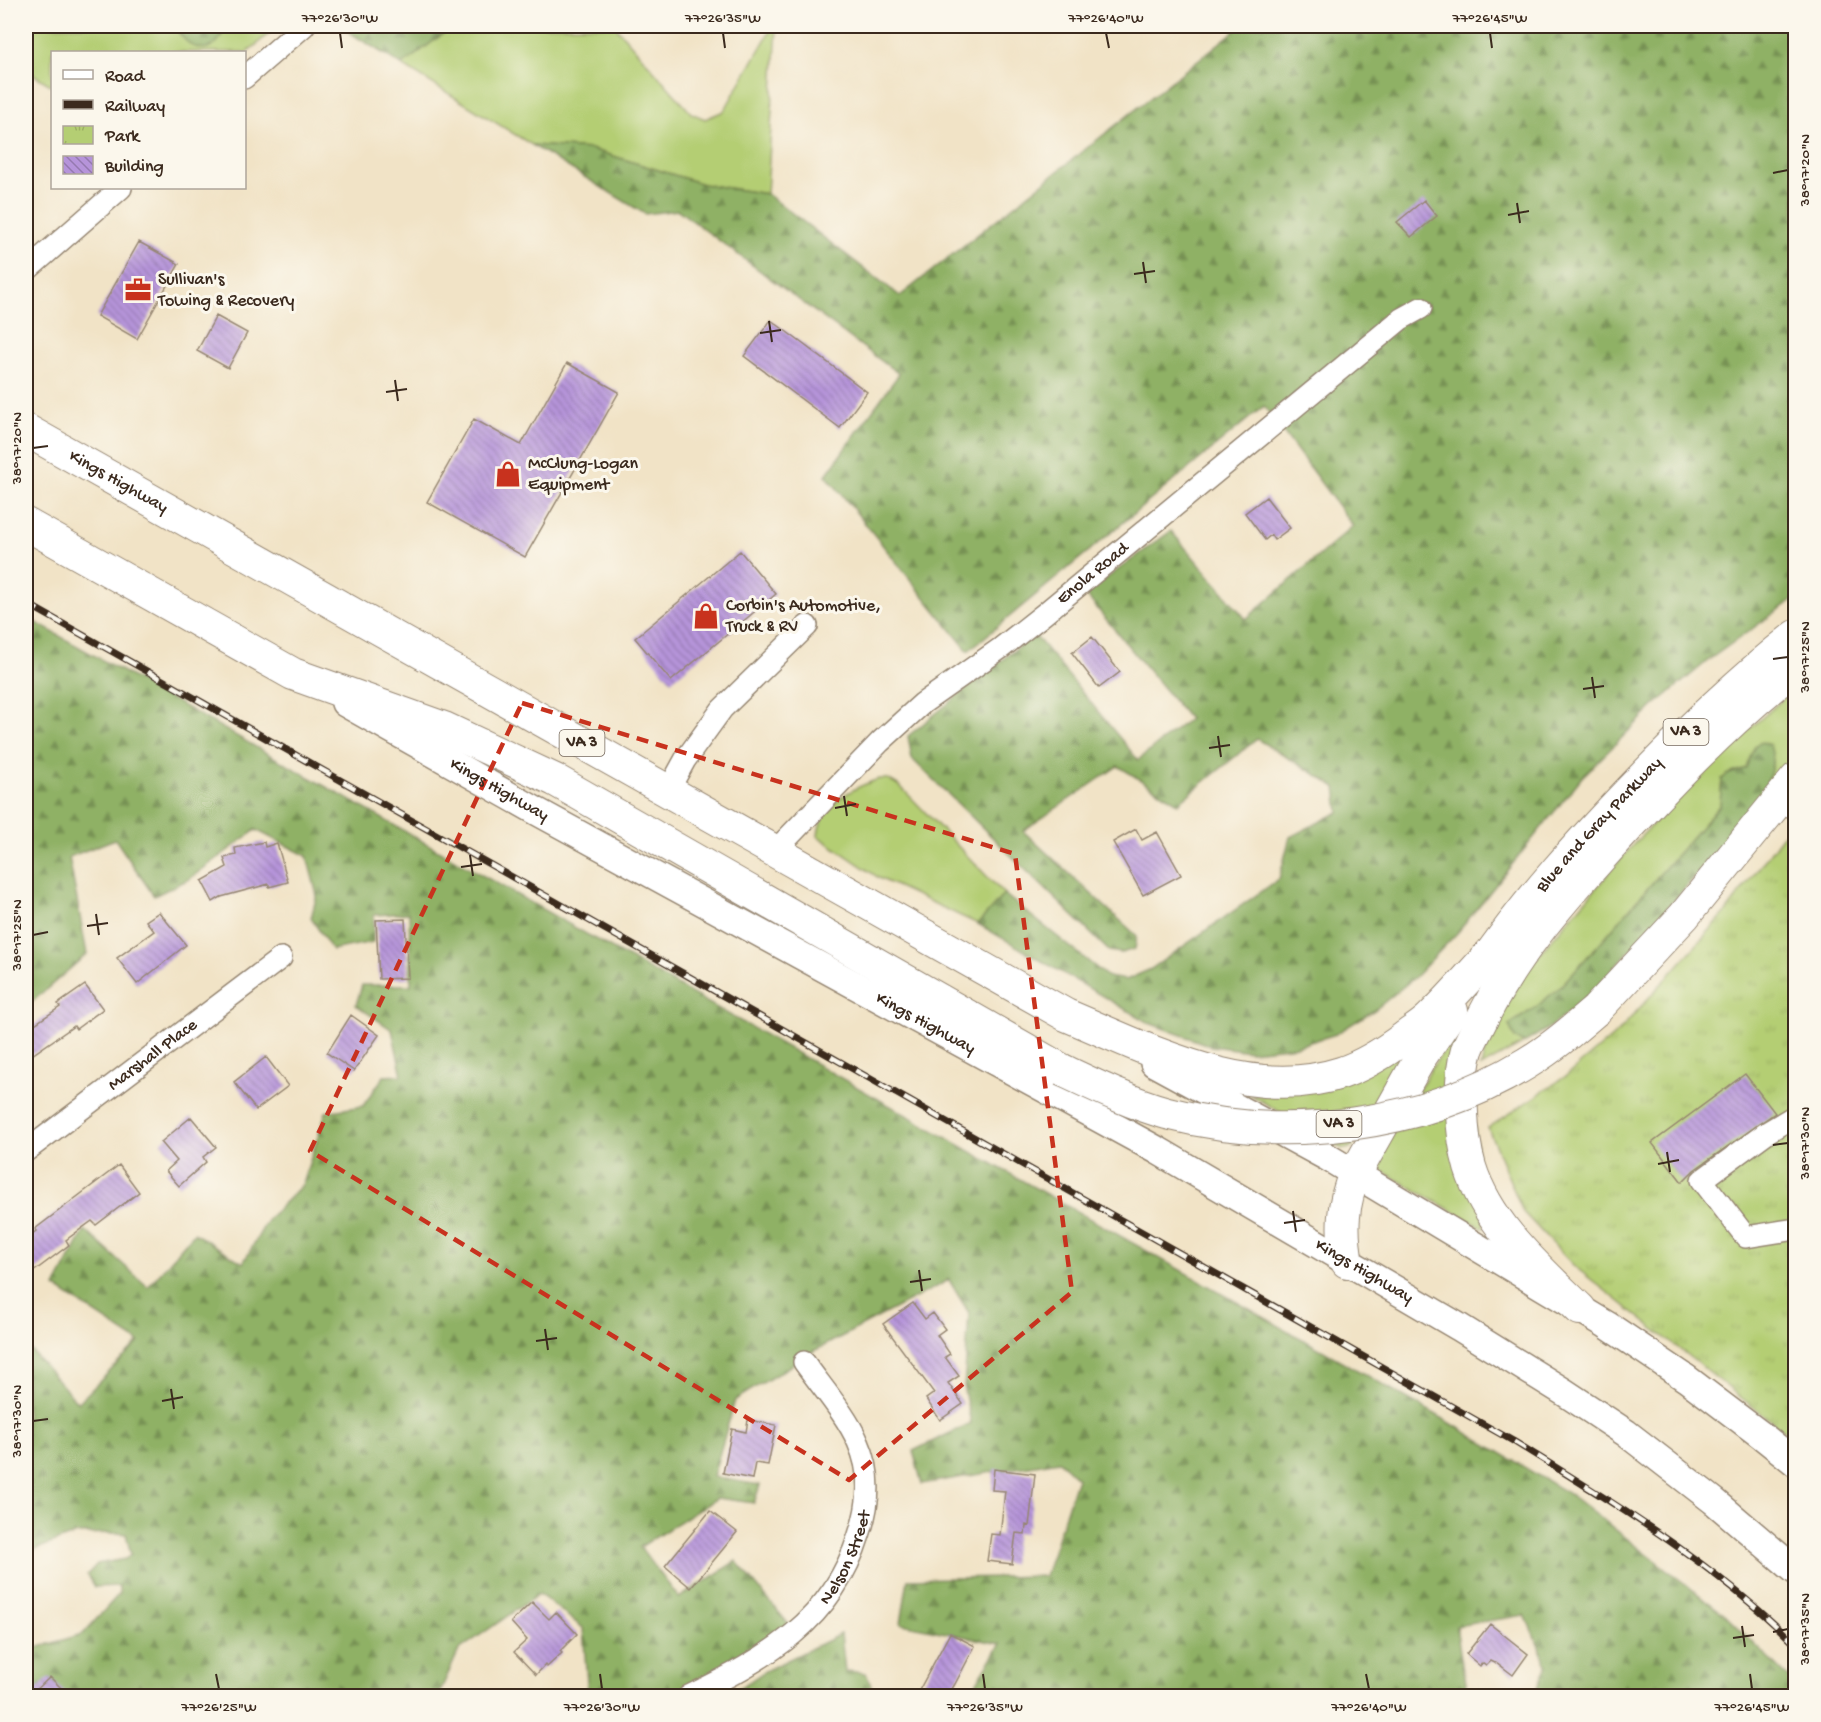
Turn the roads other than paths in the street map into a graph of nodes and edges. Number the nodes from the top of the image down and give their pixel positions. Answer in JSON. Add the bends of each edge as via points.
{"nodes":[{"id":1,"x":304,"y":26,"type":"edge"},
{"id":2,"x":246,"y":76,"type":"edge"},
{"id":3,"x":120,"y":189,"type":"edge"},
{"id":4,"x":26,"y":271,"type":"edge"},
{"id":5,"x":1421,"y":308,"type":"dead end"},
{"id":6,"x":26,"y":430,"type":"edge"},
{"id":7,"x":26,"y":524,"type":"edge"},
{"id":8,"x":807,"y":626,"type":"dead end"},
{"id":9,"x":1796,"y":636,"type":"edge"},
{"id":10,"x":1796,"y":667,"type":"edge"},
{"id":11,"x":293,"y":674,"type":"junction"},
{"id":12,"x":1796,"y":779,"type":"edge"},
{"id":13,"x":668,"y":791,"type":"junction"},
{"id":14,"x":775,"y":851,"type":"junction"},
{"id":15,"x":1493,"y":951,"type":"junction"},
{"id":16,"x":281,"y":958,"type":"dead end"},
{"id":17,"x":1066,"y":1015,"type":"junction"},
{"id":18,"x":1796,"y":1115,"type":"edge"},
{"id":19,"x":26,"y":1151,"type":"edge"},
{"id":20,"x":1355,"y":1174,"type":"junction"},
{"id":21,"x":1796,"y":1229,"type":"edge"},
{"id":22,"x":1347,"y":1262,"type":"junction"},
{"id":23,"x":1580,"y":1309,"type":"junction"},
{"id":24,"x":804,"y":1362,"type":"dead end"},
{"id":25,"x":1796,"y":1463,"type":"edge"},
{"id":26,"x":1796,"y":1571,"type":"edge"},
{"id":27,"x":689,"y":1696,"type":"edge"}],
"edges":[{"from":1,"to":2,"type":"street"},
{"from":3,"to":4,"type":"street"},
{"from":5,"to":14,"type":"street","name":"Enola Road","via":[[1401,319],[1044,614],[923,703]]},
{"from":6,"to":13,"type":"highway","name":"Kings Highway","number":"VA 3"},
{"from":7,"to":11,"type":"highway","name":"Kings Highway","number":"VA 3"},
{"from":8,"to":13,"type":"street","via":[[722,709]]},
{"from":9,"to":15,"type":"highway","name":"Blue and Gray Parkway","number":"VA 3","via":[[1706,712],[1629,792],[1561,864]]},
{"from":10,"to":23,"type":"highway","via":[[1662,789],[1555,909],[1521,952],[1468,1049],[1463,1068],[1462,1134],[1481,1197],[1521,1250]]},
{"from":11,"to":12,"type":"highway","number":"VA 3","bridge":true,"via":[[444,728],[555,780],[1105,1091],[1208,1122],[1277,1128],[1350,1123],[1407,1113],[1486,1085],[1527,1063],[1596,1010],[1684,916]]},
{"from":11,"to":22,"type":"main road","name":"Kings Highway","via":[[1157,1150]]},
{"from":13,"to":14,"type":"highway","name":"Kings Highway","number":"VA 3"},
{"from":14,"to":17,"type":"highway","name":"Kings Highway","number":"VA 3"},
{"from":15,"to":17,"type":"highway","number":"VA 3","via":[[1429,1019],[1394,1046],[1341,1073],[1312,1080],[1286,1082],[1216,1072],[1169,1058]]},
{"from":15,"to":20,"type":"highway","via":[[1422,1055]]},
{"from":16,"to":19,"type":"street","name":"Marshall Place"},
{"from":17,"to":20,"type":"main road","name":"Kings Highway"},
{"from":18,"to":21,"type":"street","via":[[1702,1180],[1746,1237]]},
{"from":20,"to":22,"type":"highway","via":[[1342,1215]]},
{"from":20,"to":23,"type":"main road","name":"Kings Highway"},
{"from":22,"to":26,"type":"main road","name":"Kings Highway","via":[[1460,1327],[1626,1433]]},
{"from":23,"to":25,"type":"main road","name":"Kings Highway","via":[[1687,1379]]},
{"from":24,"to":27,"type":"street","name":"Nelson Street","via":[[851,1428],[866,1465],[867,1513],[853,1556],[838,1585],[808,1622],[741,1670]]}]}
